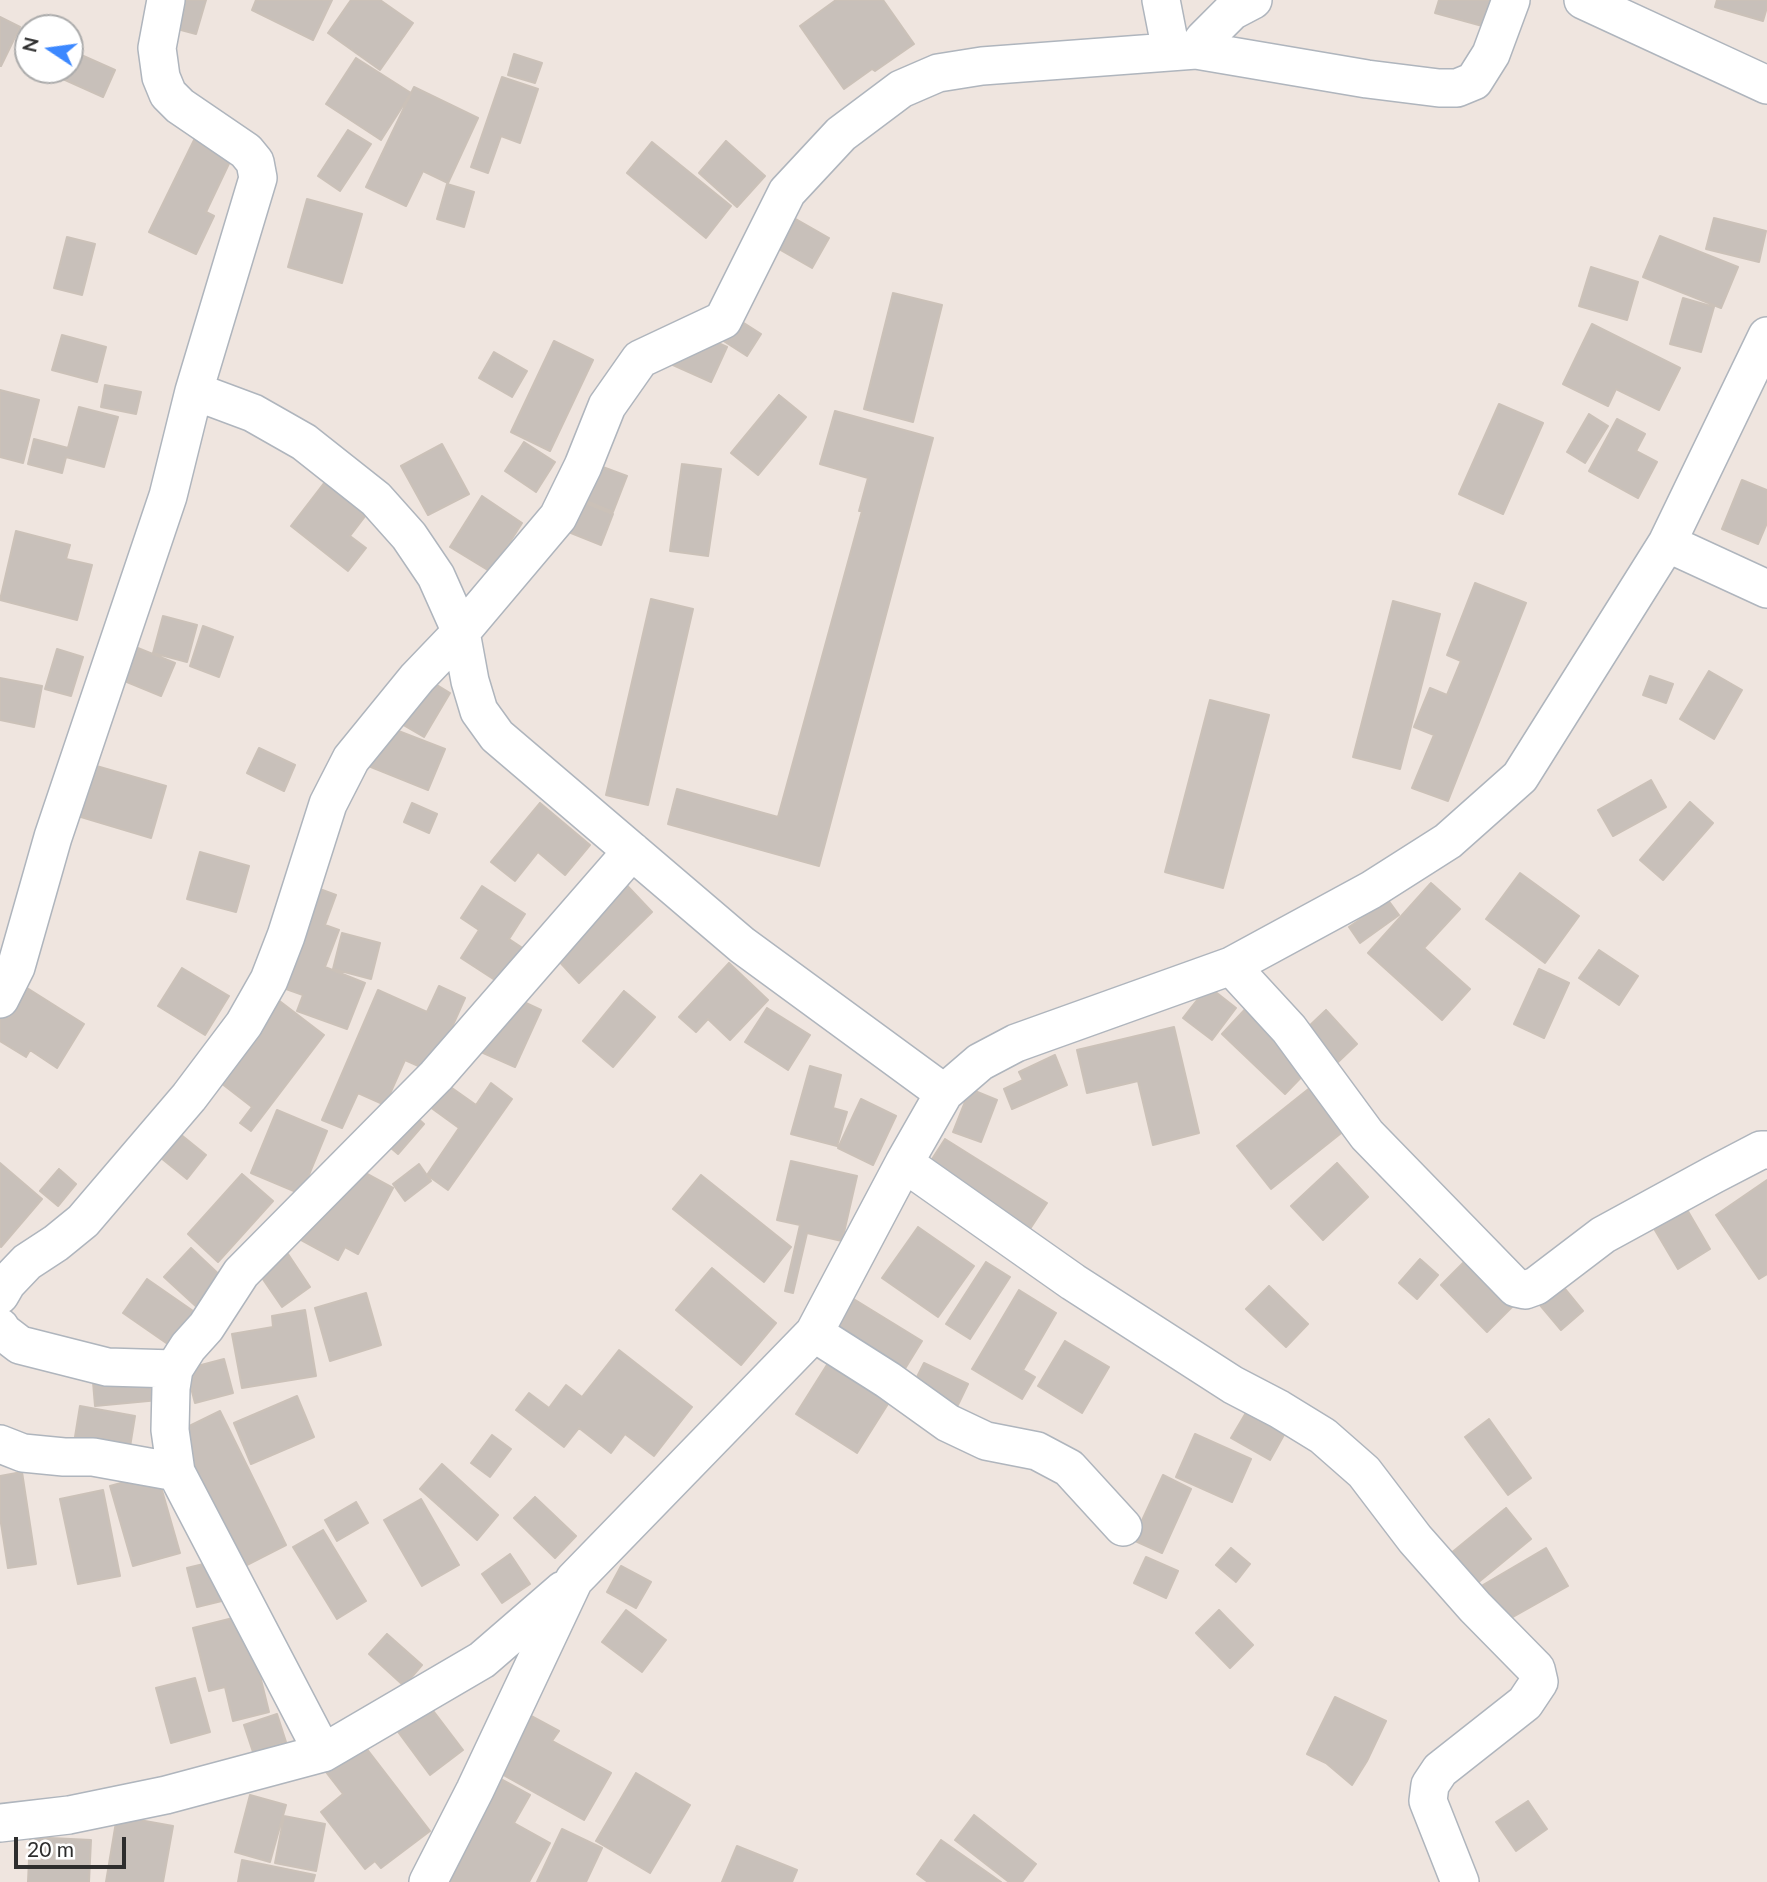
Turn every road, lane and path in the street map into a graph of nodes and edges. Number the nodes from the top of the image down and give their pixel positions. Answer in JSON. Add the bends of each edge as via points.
{"nodes":[{"id":1,"x":166,"y":0,"type":"edge"},
{"id":2,"x":1161,"y":0,"type":"edge"},
{"id":3,"x":1253,"y":0,"type":"edge"},
{"id":4,"x":1511,"y":0,"type":"edge"},
{"id":5,"x":1583,"y":0,"type":"edge"},
{"id":6,"x":1184,"y":51,"type":"junction"},
{"id":7,"x":1767,"y":85,"type":"edge"},
{"id":8,"x":1765,"y":346,"type":"edge"},
{"id":9,"x":194,"y":391,"type":"junction"},
{"id":10,"x":1667,"y":543,"type":"junction"},
{"id":11,"x":1767,"y":589,"type":"edge"},
{"id":12,"x":461,"y":632,"type":"junction"},
{"id":13,"x":632,"y":851,"type":"junction"},
{"id":14,"x":1231,"y":966,"type":"junction"},
{"id":15,"x":0,"y":999,"type":"edge"},
{"id":16,"x":944,"y":1093,"type":"junction"},
{"id":17,"x":1767,"y":1150,"type":"edge"},
{"id":18,"x":904,"y":1163,"type":"junction"},
{"id":19,"x":0,"y":1295,"type":"edge"},
{"id":20,"x":0,"y":1327,"type":"edge"},
{"id":21,"x":814,"y":1333,"type":"junction"},
{"id":22,"x":174,"y":1368,"type":"junction"},
{"id":23,"x":0,"y":1444,"type":"edge"},
{"id":24,"x":176,"y":1472,"type":"junction"},
{"id":25,"x":1123,"y":1527,"type":"dead end"},
{"id":26,"x":574,"y":1580,"type":"junction"},
{"id":27,"x":323,"y":1753,"type":"junction"},
{"id":28,"x":0,"y":1823,"type":"edge"},
{"id":29,"x":428,"y":1882,"type":"edge"},
{"id":30,"x":1460,"y":1882,"type":"edge"}],
"edges":[{"from":1,"to":9,"type":"street","via":[[157,48],[168,94],[246,151],[255,162],[258,178]]},
{"from":2,"to":6,"type":"street"},
{"from":3,"to":6,"type":"street","via":[[1232,11],[1204,39]]},
{"from":4,"to":6,"type":"street","via":[[1491,54],[1474,80],[1457,88]]},
{"from":5,"to":7,"type":"street"},
{"from":6,"to":12,"type":"street","via":[[938,73],[901,89],[841,134],[787,192],[723,320],[640,359],[607,406],[558,517]]},
{"from":8,"to":10,"type":"street"},
{"from":9,"to":12,"type":"street","via":[[253,412],[304,442],[376,499],[436,576]]},
{"from":9,"to":15,"type":"street","via":[[168,496],[53,838],[16,967]]},
{"from":10,"to":11,"type":"street"},
{"from":10,"to":14,"type":"street","via":[[1520,777],[1448,841],[1371,890]]},
{"from":12,"to":13,"type":"street","via":[[479,711],[497,736]]},
{"from":12,"to":19,"type":"street","via":[[351,760],[328,804],[268,981],[244,1024],[189,1097],[83,1221],[27,1262]]},
{"from":13,"to":16,"type":"street","via":[[742,945]]},
{"from":13,"to":22,"type":"street","via":[[436,1076],[241,1273]]},
{"from":14,"to":16,"type":"street","via":[[1016,1043],[981,1062]]},
{"from":14,"to":17,"type":"street","via":[[1289,1029],[1367,1135],[1516,1288],[1536,1286],[1602,1235]]},
{"from":16,"to":18,"type":"street"},
{"from":18,"to":21,"type":"street"},
{"from":18,"to":30,"type":"street","via":[[1073,1282],[1233,1385],[1323,1436],[1364,1472],[1415,1539],[1536,1669],[1539,1682],[1525,1703],[1440,1770],[1430,1785],[1428,1801]]},
{"from":20,"to":22,"type":"street","via":[[20,1345],[107,1367]]},
{"from":21,"to":25,"type":"street","via":[[948,1423],[986,1441],[1037,1451],[1069,1468]]},
{"from":21,"to":26,"type":"street"},
{"from":22,"to":24,"type":"street","via":[[170,1430]]},
{"from":23,"to":24,"type":"street","via":[[23,1453],[93,1457]]},
{"from":24,"to":27,"type":"street"},
{"from":26,"to":27,"type":"street","via":[[482,1660]]},
{"from":26,"to":29,"type":"street"},
{"from":27,"to":28,"type":"street","via":[[154,1798]]}]}
